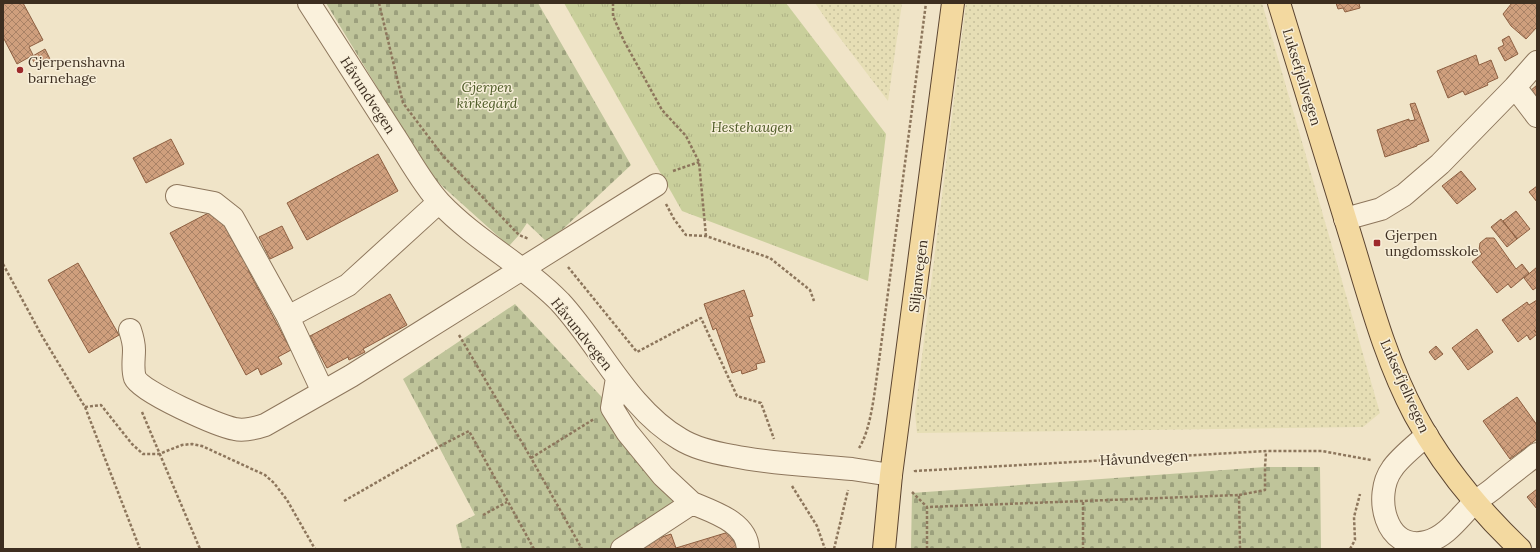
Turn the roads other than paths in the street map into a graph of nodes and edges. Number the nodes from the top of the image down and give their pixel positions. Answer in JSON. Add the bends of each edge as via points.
{"nodes":[{"id":1,"x":309,"y":3,"type":"edge"},
{"id":2,"x":953,"y":3,"type":"edge"},
{"id":3,"x":1279,"y":3,"type":"edge"},
{"id":4,"x":1537,"y":62,"type":"edge"},
{"id":5,"x":1515,"y":87,"type":"junction"},
{"id":6,"x":1537,"y":116,"type":"edge"},
{"id":7,"x":656,"y":185,"type":"road end"},
{"id":8,"x":177,"y":196,"type":"dead end"},
{"id":9,"x":439,"y":202,"type":"junction"},
{"id":10,"x":1345,"y":220,"type":"junction"},
{"id":11,"x":522,"y":268,"type":"junction"},
{"id":12,"x":288,"y":317,"type":"junction"},
{"id":13,"x":130,"y":330,"type":"dead end"},
{"id":14,"x":617,"y":378,"type":"junction"},
{"id":15,"x":323,"y":392,"type":"junction"},
{"id":16,"x":1427,"y":435,"type":"junction"},
{"id":17,"x":1537,"y":454,"type":"edge"},
{"id":18,"x":891,"y":475,"type":"junction"},
{"id":19,"x":1476,"y":502,"type":"junction"},
{"id":20,"x":692,"y":503,"type":"junction"},
{"id":21,"x":1426,"y":545,"type":"edge"},
{"id":22,"x":622,"y":549,"type":"edge"},
{"id":23,"x":748,"y":549,"type":"edge"},
{"id":24,"x":884,"y":549,"type":"edge"},
{"id":25,"x":1520,"y":549,"type":"edge"}],
"edges":[{"from":1,"to":9,"type":"street","name":"Håvundvegen"},
{"from":2,"to":18,"type":"main road","name":"Siljanvegen"},
{"from":3,"to":10,"type":"main road","name":"Luksefjellvegen"},
{"from":4,"to":5,"type":"street"},
{"from":5,"to":6,"type":"street"},
{"from":5,"to":10,"type":"street","via":[[1440,164],[1394,203]]},
{"from":7,"to":11,"type":"street"},
{"from":8,"to":12,"type":"street","via":[[214,203],[233,218]]},
{"from":9,"to":11,"type":"street","name":"Håvundvegen","via":[[466,228]]},
{"from":9,"to":12,"type":"street","via":[[348,285]]},
{"from":10,"to":16,"type":"main road","name":"Luksefjellvegen","via":[[1393,365]]},
{"from":11,"to":14,"type":"street","name":"Håvundvegen","via":[[560,302]]},
{"from":11,"to":15,"type":"street"},
{"from":12,"to":15,"type":"street"},
{"from":13,"to":15,"type":"street","via":[[134,344],[135,379],[155,395],[220,425],[236,429],[256,428]]},
{"from":14,"to":18,"type":"street","name":"Håvundvegen","via":[[653,419],[681,440],[712,452],[750,460],[854,469]]},
{"from":14,"to":20,"type":"street","via":[[612,408],[627,432],[663,476]]},
{"from":16,"to":19,"type":"main road","name":"Luksefjellvegen","via":[[1451,472]]},
{"from":16,"to":21,"type":"street","via":[[1392,469],[1385,484],[1383,498],[1386,521],[1399,538]]},
{"from":17,"to":19,"type":"street"},
{"from":18,"to":24,"type":"main road","name":"Siljanvegen"},
{"from":19,"to":21,"type":"street","via":[[1451,527]]},
{"from":19,"to":25,"type":"main road","name":"Luksefjellvegen"},
{"from":20,"to":22,"type":"street"},
{"from":20,"to":23,"type":"street","via":[[723,517],[740,529]]}]}
